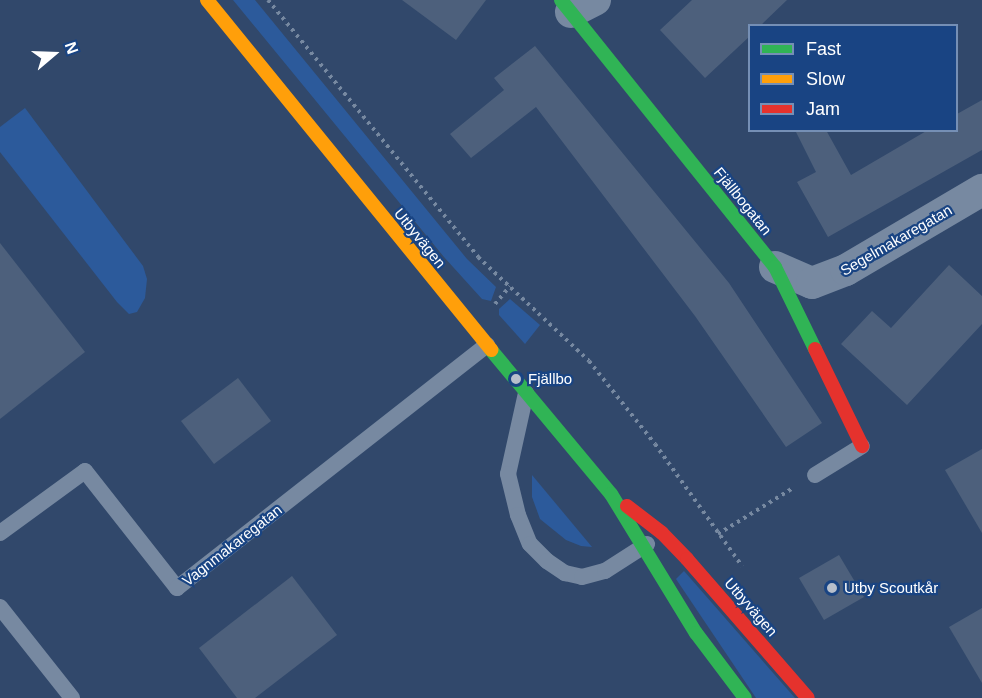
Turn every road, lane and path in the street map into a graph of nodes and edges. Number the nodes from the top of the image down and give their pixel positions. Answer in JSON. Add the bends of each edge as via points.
{"nodes":[{"id":1,"x":207,"y":0,"type":"edge"},
{"id":2,"x":268,"y":0,"type":"edge"},
{"id":3,"x":576,"y":4,"type":"edge"},
{"id":4,"x":982,"y":190,"type":"edge"},
{"id":5,"x":775,"y":267,"type":"junction"},
{"id":6,"x":487,"y":345,"type":"junction"},
{"id":7,"x":526,"y":393,"type":"junction"},
{"id":8,"x":862,"y":446,"type":"joint"},
{"id":9,"x":815,"y":475,"type":"dead end"},
{"id":10,"x":611,"y":494,"type":"junction"},
{"id":11,"x":0,"y":533,"type":"edge"},
{"id":12,"x":662,"y":533,"type":"junction"},
{"id":13,"x":643,"y":546,"type":"junction"},
{"id":14,"x":746,"y":570,"type":"dead end"},
{"id":15,"x":0,"y":607,"type":"edge"},
{"id":16,"x":72,"y":698,"type":"edge"},
{"id":17,"x":745,"y":698,"type":"edge"},
{"id":18,"x":808,"y":698,"type":"edge"}],
"edges":[{"from":1,"to":6,"type":"street","name":"Utbyvägen"},
{"from":2,"to":14,"type":"path","via":[[478,257],[589,361]]},
{"from":3,"to":5,"type":"street","name":"Fjällbogatan"},
{"from":4,"to":5,"type":"street","name":"Segelmakaregatan","via":[[835,274],[812,283]]},
{"from":5,"to":8,"type":"street","name":"Fjällbogatan"},
{"from":6,"to":7,"type":"street","name":"Utbyvägen"},
{"from":6,"to":11,"type":"lane","name":"Vagnmakaregatan","via":[[177,588],[85,471]]},
{"from":7,"to":10,"type":"street","name":"Utbyvägen"},
{"from":7,"to":13,"type":"lane","via":[[508,474],[530,544],[565,573],[582,577],[605,571]]},
{"from":8,"to":9,"type":"lane"},
{"from":10,"to":12,"type":"street","name":"Utbyvägen"},
{"from":10,"to":13,"type":"street","name":"Utbyvägen"},
{"from":12,"to":13,"type":"lane"},
{"from":12,"to":18,"type":"street","name":"Utbyvägen"},
{"from":13,"to":17,"type":"street","name":"Utbyvägen","via":[[696,633]]},
{"from":15,"to":16,"type":"lane"}]}
